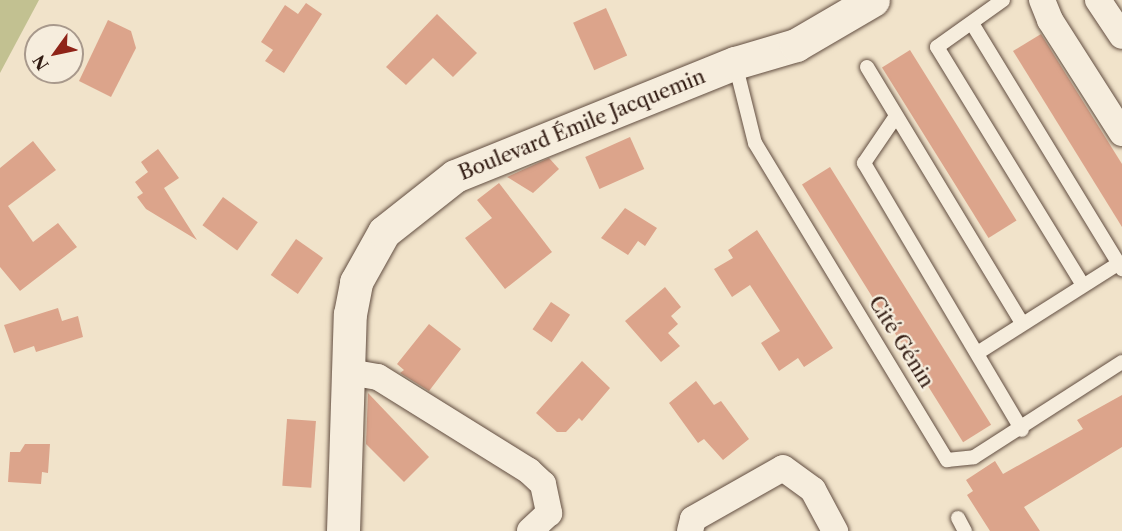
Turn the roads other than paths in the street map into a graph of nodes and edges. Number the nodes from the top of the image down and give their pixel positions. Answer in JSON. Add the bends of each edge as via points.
{"nodes":[{"id":1,"x":873,"y":0,"type":"edge"},
{"id":2,"x":1003,"y":0,"type":"edge"},
{"id":3,"x":1042,"y":0,"type":"edge"},
{"id":4,"x":1098,"y":0,"type":"edge"},
{"id":5,"x":973,"y":25,"type":"junction"},
{"id":6,"x":1122,"y":36,"type":"edge"},
{"id":7,"x":735,"y":63,"type":"junction"},
{"id":8,"x":867,"y":67,"type":"dead end"},
{"id":9,"x":896,"y":116,"type":"junction"},
{"id":10,"x":1122,"y":133,"type":"edge"},
{"id":11,"x":1120,"y":266,"type":"edge"},
{"id":12,"x":1083,"y":285,"type":"junction"},
{"id":13,"x":1022,"y":324,"type":"junction"},
{"id":14,"x":979,"y":352,"type":"junction"},
{"id":15,"x":1122,"y":362,"type":"edge"},
{"id":16,"x":349,"y":372,"type":"junction"},
{"id":17,"x":1022,"y":430,"type":"junction"},
{"id":18,"x":958,"y":518,"type":"dead end"},
{"id":19,"x":343,"y":531,"type":"edge"},
{"id":20,"x":530,"y":531,"type":"edge"},
{"id":21,"x":690,"y":531,"type":"edge"},
{"id":22,"x":836,"y":531,"type":"edge"},
{"id":23,"x":965,"y":531,"type":"edge"}],
"edges":[{"from":1,"to":7,"type":"main road","name":"Boulevard Émile Jacquemin","via":[[796,45]]},
{"from":2,"to":5,"type":"lane"},
{"from":3,"to":10,"type":"street","via":[[1050,20]]},
{"from":4,"to":6,"type":"street"},
{"from":5,"to":11,"type":"lane"},
{"from":5,"to":12,"type":"lane","via":[[937,46]]},
{"from":7,"to":16,"type":"main road","name":"Boulevard Émile Jacquemin","via":[[455,176],[405,212],[384,232],[356,282],[350,314]]},
{"from":7,"to":17,"type":"lane","name":"Cité Génin","via":[[755,143],[929,426],[937,450],[947,460],[974,457]]},
{"from":8,"to":9,"type":"lane"},
{"from":9,"to":13,"type":"lane"},
{"from":9,"to":14,"type":"lane","via":[[864,163]]},
{"from":11,"to":12,"type":"lane"},
{"from":12,"to":13,"type":"lane"},
{"from":13,"to":14,"type":"lane"},
{"from":14,"to":17,"type":"lane"},
{"from":15,"to":17,"type":"lane","name":"Cité Génin"},
{"from":16,"to":19,"type":"main road","name":"Boulevard Émile Jacquemin"},
{"from":16,"to":20,"type":"street","via":[[378,377],[529,471],[543,484],[549,513]]},
{"from":18,"to":23,"type":"lane"},
{"from":21,"to":22,"type":"street","via":[[693,519],[783,468],[813,490]]}]}
